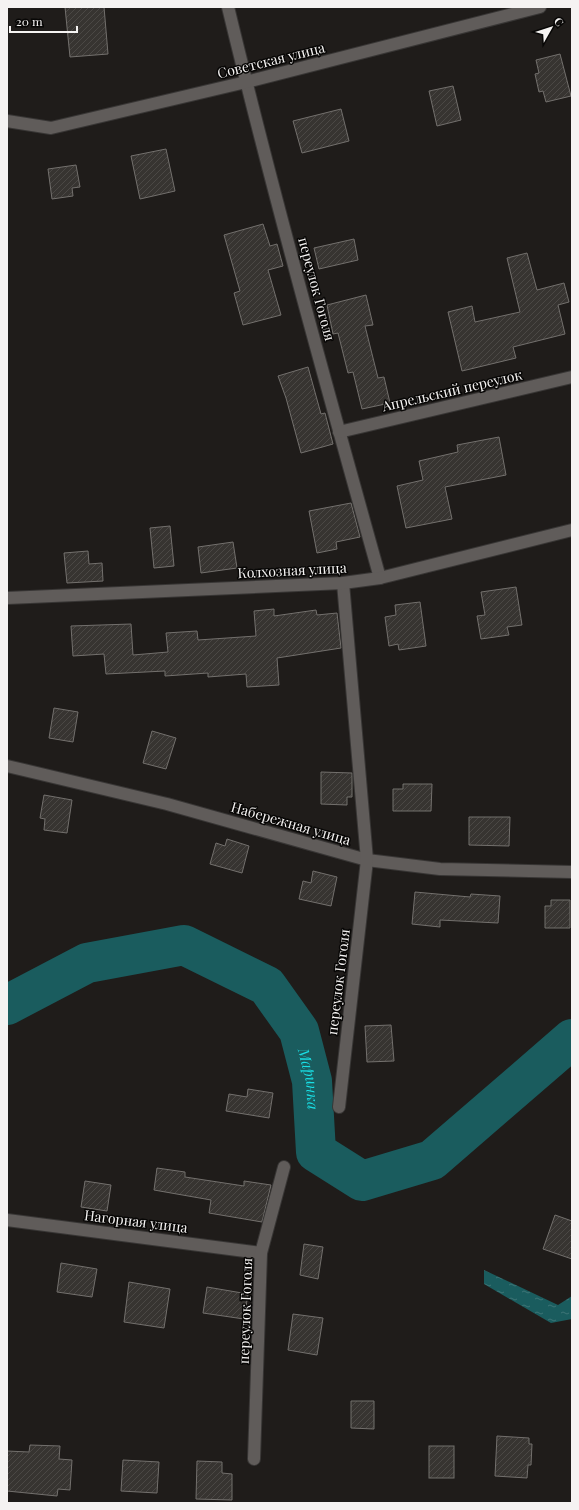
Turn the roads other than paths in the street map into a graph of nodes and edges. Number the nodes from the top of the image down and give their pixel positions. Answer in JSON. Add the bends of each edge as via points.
{"nodes":[{"id":1,"x":228,"y":7,"type":"edge"},
{"id":2,"x":540,"y":7,"type":"edge"},
{"id":3,"x":246,"y":82,"type":"junction"},
{"id":4,"x":7,"y":121,"type":"edge"},
{"id":5,"x":572,"y":377,"type":"edge"},
{"id":6,"x":339,"y":432,"type":"junction"},
{"id":7,"x":572,"y":530,"type":"edge"},
{"id":8,"x":380,"y":578,"type":"junction"},
{"id":9,"x":343,"y":583,"type":"junction"},
{"id":10,"x":7,"y":598,"type":"edge"},
{"id":11,"x":7,"y":766,"type":"edge"},
{"id":12,"x":367,"y":860,"type":"junction"},
{"id":13,"x":572,"y":872,"type":"edge"},
{"id":14,"x":339,"y":1107,"type":"dead end"},
{"id":15,"x":284,"y":1167,"type":"dead end"},
{"id":16,"x":7,"y":1220,"type":"edge"},
{"id":17,"x":261,"y":1253,"type":"junction"},
{"id":18,"x":254,"y":1459,"type":"dead end"}],
"edges":[{"from":1,"to":3,"type":"street","name":"переулок Гоголя"},
{"from":2,"to":3,"type":"street","name":"Советская улица"},
{"from":3,"to":4,"type":"street","name":"Советская улица","via":[[51,128]]},
{"from":3,"to":6,"type":"street","name":"переулок Гоголя"},
{"from":5,"to":6,"type":"street","name":"Апрельский переулок"},
{"from":6,"to":8,"type":"street","name":"переулок Гоголя"},
{"from":7,"to":8,"type":"street","name":"Колхозная улица"},
{"from":8,"to":9,"type":"street","name":"Колхозная улица"},
{"from":9,"to":10,"type":"street","name":"Колхозная улица"},
{"from":9,"to":12,"type":"street","name":"переулок Гоголя"},
{"from":11,"to":12,"type":"street","name":"Набережная улица","via":[[167,804]]},
{"from":12,"to":13,"type":"street","name":"Набережная улица","via":[[440,869]]},
{"from":12,"to":14,"type":"street","name":"переулок Гоголя"},
{"from":15,"to":17,"type":"street","name":"переулок Гоголя"},
{"from":16,"to":17,"type":"street","name":"Нагорная улица"},
{"from":17,"to":18,"type":"street","name":"переулок Гоголя"}]}
